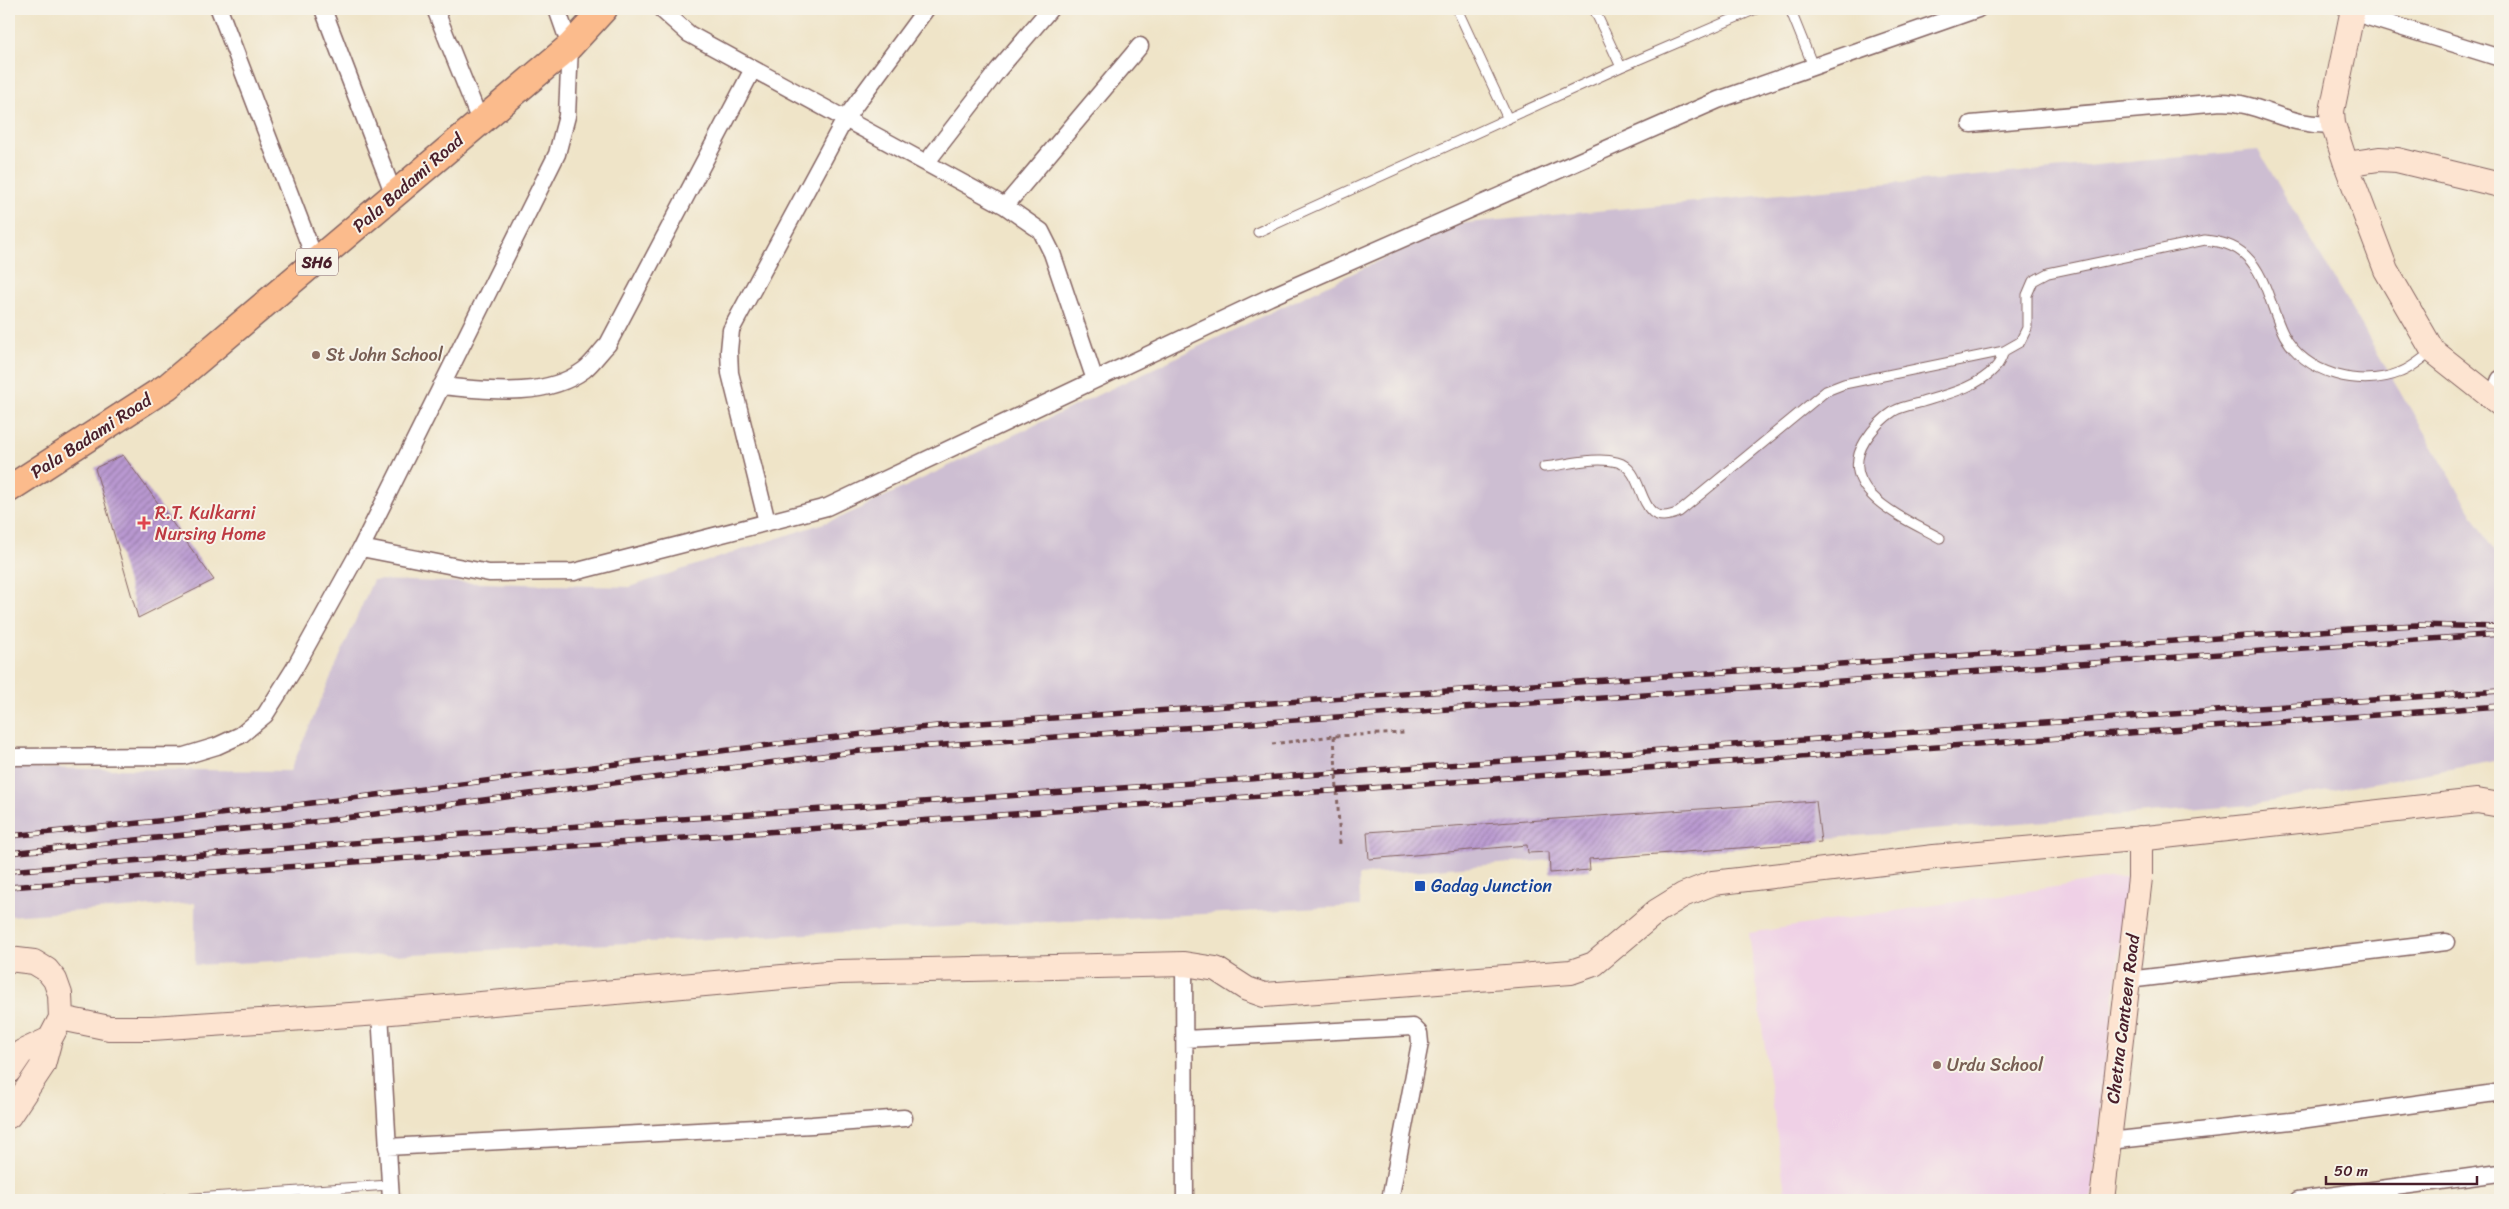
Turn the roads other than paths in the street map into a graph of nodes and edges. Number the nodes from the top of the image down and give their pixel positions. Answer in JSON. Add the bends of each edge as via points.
{"nodes":[{"id":1,"x":219,"y":9,"type":"edge"},
{"id":2,"x":323,"y":9,"type":"edge"},
{"id":3,"x":435,"y":9,"type":"edge"},
{"id":4,"x":557,"y":9,"type":"edge"},
{"id":5,"x":604,"y":9,"type":"edge"},
{"id":6,"x":661,"y":9,"type":"edge"},
{"id":7,"x":926,"y":9,"type":"edge"},
{"id":8,"x":1050,"y":9,"type":"edge"},
{"id":9,"x":1457,"y":9,"type":"edge"},
{"id":10,"x":1594,"y":9,"type":"edge"},
{"id":11,"x":1756,"y":9,"type":"edge"},
{"id":12,"x":1790,"y":9,"type":"edge"},
{"id":13,"x":1978,"y":9,"type":"edge"},
{"id":14,"x":2352,"y":11,"type":"edge"},
{"id":15,"x":570,"y":46,"type":"junction"},
{"id":16,"x":1140,"y":46,"type":"dead end"},
{"id":17,"x":2500,"y":58,"type":"edge"},
{"id":18,"x":1813,"y":66,"type":"junction"},
{"id":19,"x":1621,"y":67,"type":"junction"},
{"id":20,"x":753,"y":69,"type":"junction"},
{"id":21,"x":846,"y":119,"type":"junction"},
{"id":22,"x":1508,"y":119,"type":"junction"},
{"id":23,"x":480,"y":121,"type":"junction"},
{"id":24,"x":1971,"y":124,"type":"dead end"},
{"id":25,"x":2333,"y":124,"type":"junction"},
{"id":26,"x":926,"y":163,"type":"junction"},
{"id":27,"x":2346,"y":164,"type":"junction"},
{"id":28,"x":2500,"y":185,"type":"edge"},
{"id":29,"x":394,"y":195,"type":"junction"},
{"id":30,"x":1005,"y":206,"type":"junction"},
{"id":31,"x":1258,"y":232,"type":"dead end"},
{"id":32,"x":316,"y":262,"type":"junction"},
{"id":33,"x":2004,"y":351,"type":"junction"},
{"id":34,"x":2433,"y":351,"type":"junction"},
{"id":35,"x":1095,"y":380,"type":"junction"},
{"id":36,"x":441,"y":386,"type":"junction"},
{"id":37,"x":2497,"y":394,"type":"edge"},
{"id":38,"x":1544,"y":468,"type":"dead end"},
{"id":39,"x":9,"y":489,"type":"edge"},
{"id":40,"x":767,"y":522,"type":"junction"},
{"id":41,"x":1940,"y":538,"type":"dead end"},
{"id":42,"x":361,"y":548,"type":"junction"},
{"id":43,"x":9,"y":757,"type":"edge"},
{"id":44,"x":2500,"y":805,"type":"edge"},
{"id":45,"x":2140,"y":838,"type":"junction"},
{"id":46,"x":2446,"y":942,"type":"dead end"},
{"id":47,"x":9,"y":959,"type":"edge"},
{"id":48,"x":1184,"y":964,"type":"junction"},
{"id":49,"x":2128,"y":980,"type":"junction"},
{"id":50,"x":380,"y":1013,"type":"junction"},
{"id":51,"x":61,"y":1018,"type":"junction"},
{"id":52,"x":50,"y":1039,"type":"junction"},
{"id":53,"x":1185,"y":1039,"type":"junction"},
{"id":54,"x":9,"y":1071,"type":"edge"},
{"id":55,"x":2495,"y":1093,"type":"dead end"},
{"id":56,"x":9,"y":1116,"type":"edge"},
{"id":57,"x":904,"y":1118,"type":"dead end"},
{"id":58,"x":2109,"y":1141,"type":"junction"},
{"id":59,"x":387,"y":1147,"type":"junction"},
{"id":60,"x":2500,"y":1173,"type":"edge"},
{"id":61,"x":390,"y":1193,"type":"edge"},
{"id":62,"x":2337,"y":1198,"type":"edge"},
{"id":63,"x":166,"y":1200,"type":"edge"},
{"id":64,"x":1184,"y":1200,"type":"edge"},
{"id":65,"x":1390,"y":1200,"type":"edge"},
{"id":66,"x":2102,"y":1200,"type":"edge"},
{"id":67,"x":2298,"y":1200,"type":"edge"}],
"edges":[{"from":1,"to":32,"type":"street"},
{"from":2,"to":29,"type":"street"},
{"from":3,"to":23,"type":"street"},
{"from":4,"to":15,"type":"street"},
{"from":5,"to":15,"type":"main road","name":"Pala Badami Road","number":"SH6"},
{"from":6,"to":20,"type":"street","via":[[689,34]]},
{"from":7,"to":21,"type":"street"},
{"from":8,"to":26,"type":"street"},
{"from":9,"to":22,"type":"lane"},
{"from":10,"to":19,"type":"lane"},
{"from":11,"to":19,"type":"lane"},
{"from":12,"to":18,"type":"lane"},
{"from":13,"to":18,"type":"street"},
{"from":14,"to":17,"type":"street"},
{"from":14,"to":25,"type":"street","via":[[2332,111]]},
{"from":15,"to":23,"type":"main road","name":"Pala Badami Road","number":"SH6"},
{"from":15,"to":36,"type":"street","via":[[567,116],[557,154]]},
{"from":16,"to":30,"type":"street"},
{"from":18,"to":35,"type":"street","via":[[1718,100],[1270,297]]},
{"from":19,"to":22,"type":"lane"},
{"from":20,"to":21,"type":"street"},
{"from":20,"to":36,"type":"street","via":[[618,327],[608,344],[584,369],[560,382],[524,389]]},
{"from":21,"to":26,"type":"street"},
{"from":21,"to":40,"type":"street","via":[[731,330],[730,373]]},
{"from":22,"to":31,"type":"lane"},
{"from":23,"to":29,"type":"main road","name":"Pala Badami Road","number":"SH6"},
{"from":24,"to":25,"type":"street","via":[[2221,102],[2244,104],[2301,124]]},
{"from":25,"to":27,"type":"street"},
{"from":26,"to":30,"type":"street"},
{"from":27,"to":28,"type":"street","via":[[2397,160]]},
{"from":27,"to":34,"type":"street","via":[[2386,270]]},
{"from":29,"to":32,"type":"main road","name":"Pala Badami Road","number":"SH6"},
{"from":30,"to":35,"type":"street","via":[[1040,231],[1052,253]]},
{"from":32,"to":39,"type":"main road","name":"Pala Badami Road","number":"SH6","via":[[168,386]]},
{"from":33,"to":34,"type":"lane","via":[[2020,342],[2027,328],[2027,295],[2033,281],[2048,273],[2204,240],[2228,243],[2247,256],[2261,277],[2285,335],[2302,357],[2329,372],[2356,380],[2374,380],[2403,372]]},
{"from":33,"to":38,"type":"lane","via":[[1844,384],[1826,391],[1679,512],[1669,516],[1656,515],[1647,507],[1630,468],[1618,462],[1599,461]]},
{"from":33,"to":41,"type":"lane","via":[[1996,367],[1980,380],[1948,394],[1894,410],[1870,432],[1859,450],[1858,471],[1862,486],[1871,496]]},
{"from":34,"to":37,"type":"street"},
{"from":35,"to":40,"type":"street","via":[[827,507]]},
{"from":36,"to":42,"type":"street"},
{"from":40,"to":42,"type":"street","via":[[574,572],[489,574]]},
{"from":42,"to":43,"type":"street","via":[[285,684],[265,714],[241,735],[184,756]]},
{"from":44,"to":45,"type":"street","via":[[2476,801]]},
{"from":45,"to":48,"type":"street","via":[[1934,857],[1713,883],[1683,895],[1657,911],[1594,964],[1571,972],[1264,995],[1247,989],[1216,969]]},
{"from":45,"to":49,"type":"street","name":"Chetna Canteen Road","via":[[2140,878]]},
{"from":46,"to":49,"type":"street"},
{"from":47,"to":51,"type":"street","via":[[34,962],[47,970],[60,994]]},
{"from":48,"to":50,"type":"street","via":[[839,972]]},
{"from":48,"to":53,"type":"street"},
{"from":49,"to":58,"type":"street","name":"Chetna Canteen Road"},
{"from":50,"to":51,"type":"street","via":[[152,1028],[109,1028]]},
{"from":50,"to":59,"type":"street"},
{"from":51,"to":52,"type":"street"},
{"from":52,"to":54,"type":"street","via":[[22,1052]]},
{"from":52,"to":56,"type":"street","via":[[43,1065]]},
{"from":53,"to":64,"type":"street"},
{"from":53,"to":65,"type":"street","via":[[1413,1027],[1419,1033],[1420,1043]]},
{"from":55,"to":58,"type":"street","via":[[2300,1120]]},
{"from":57,"to":59,"type":"street"},
{"from":58,"to":66,"type":"street","name":"Chetna Canteen Road"},
{"from":59,"to":61,"type":"street"},
{"from":60,"to":62,"type":"street"},
{"from":61,"to":63,"type":"lane"},
{"from":62,"to":67,"type":"street"}]}
